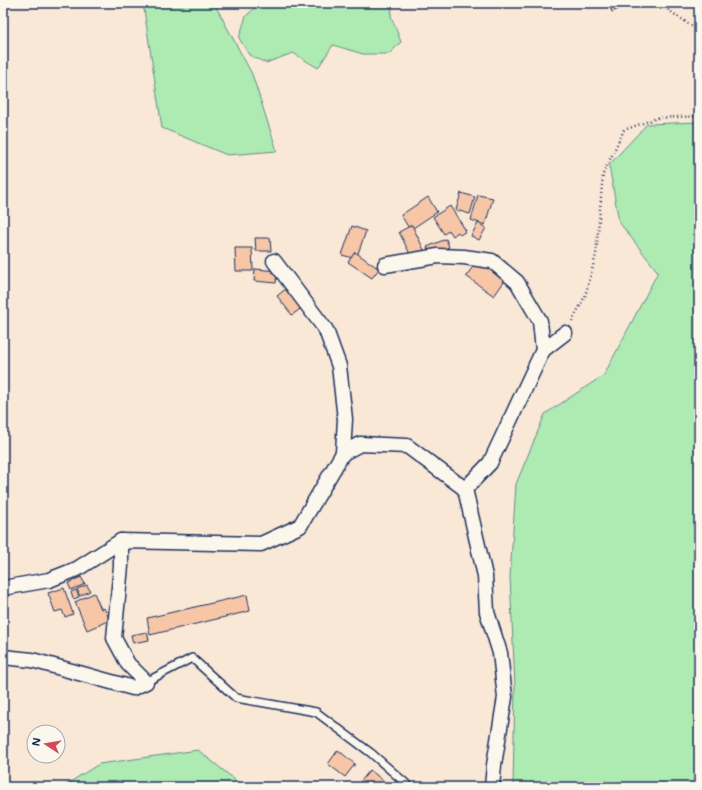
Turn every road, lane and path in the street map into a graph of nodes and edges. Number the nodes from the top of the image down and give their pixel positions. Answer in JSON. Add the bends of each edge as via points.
{"nodes":[{"id":1,"x":658,"y":3,"type":"edge"},
{"id":2,"x":699,"y":31,"type":"edge"},
{"id":3,"x":699,"y":116,"type":"edge"},
{"id":4,"x":274,"y":261,"type":"dead end"},
{"id":5,"x":385,"y":265,"type":"dead end"},
{"id":6,"x":565,"y":333,"type":"joint"},
{"id":7,"x":543,"y":350,"type":"junction"},
{"id":8,"x":343,"y":453,"type":"junction"},
{"id":9,"x":465,"y":489,"type":"junction"},
{"id":10,"x":120,"y":541,"type":"junction"},
{"id":11,"x":3,"y":588,"type":"edge"},
{"id":12,"x":3,"y":657,"type":"edge"},
{"id":13,"x":146,"y":682,"type":"junction"},
{"id":14,"x":410,"y":787,"type":"edge"},
{"id":15,"x":492,"y":787,"type":"edge"}],
"edges":[{"from":1,"to":2,"type":"path"},
{"from":3,"to":6,"type":"path","via":[[657,118],[624,130],[603,174],[596,255],[585,296]]},
{"from":4,"to":8,"type":"street","via":[[326,330],[339,366],[345,419]]},
{"from":5,"to":7,"type":"street","via":[[438,256],[464,256],[492,261],[517,282],[540,321]]},
{"from":6,"to":7,"type":"street"},
{"from":7,"to":9,"type":"street","via":[[490,463]]},
{"from":8,"to":9,"type":"street","via":[[360,444],[407,446]]},
{"from":8,"to":10,"type":"street","via":[[300,526],[261,544]]},
{"from":9,"to":15,"type":"street","via":[[485,576],[487,612],[500,653],[506,697]]},
{"from":10,"to":11,"type":"street","via":[[77,569],[50,580]]},
{"from":10,"to":13,"type":"street","via":[[122,566],[114,638],[128,664]]},
{"from":12,"to":13,"type":"street","via":[[32,660],[133,688]]},
{"from":13,"to":14,"type":"lane","via":[[192,658],[236,698],[316,712],[372,753]]}]}
